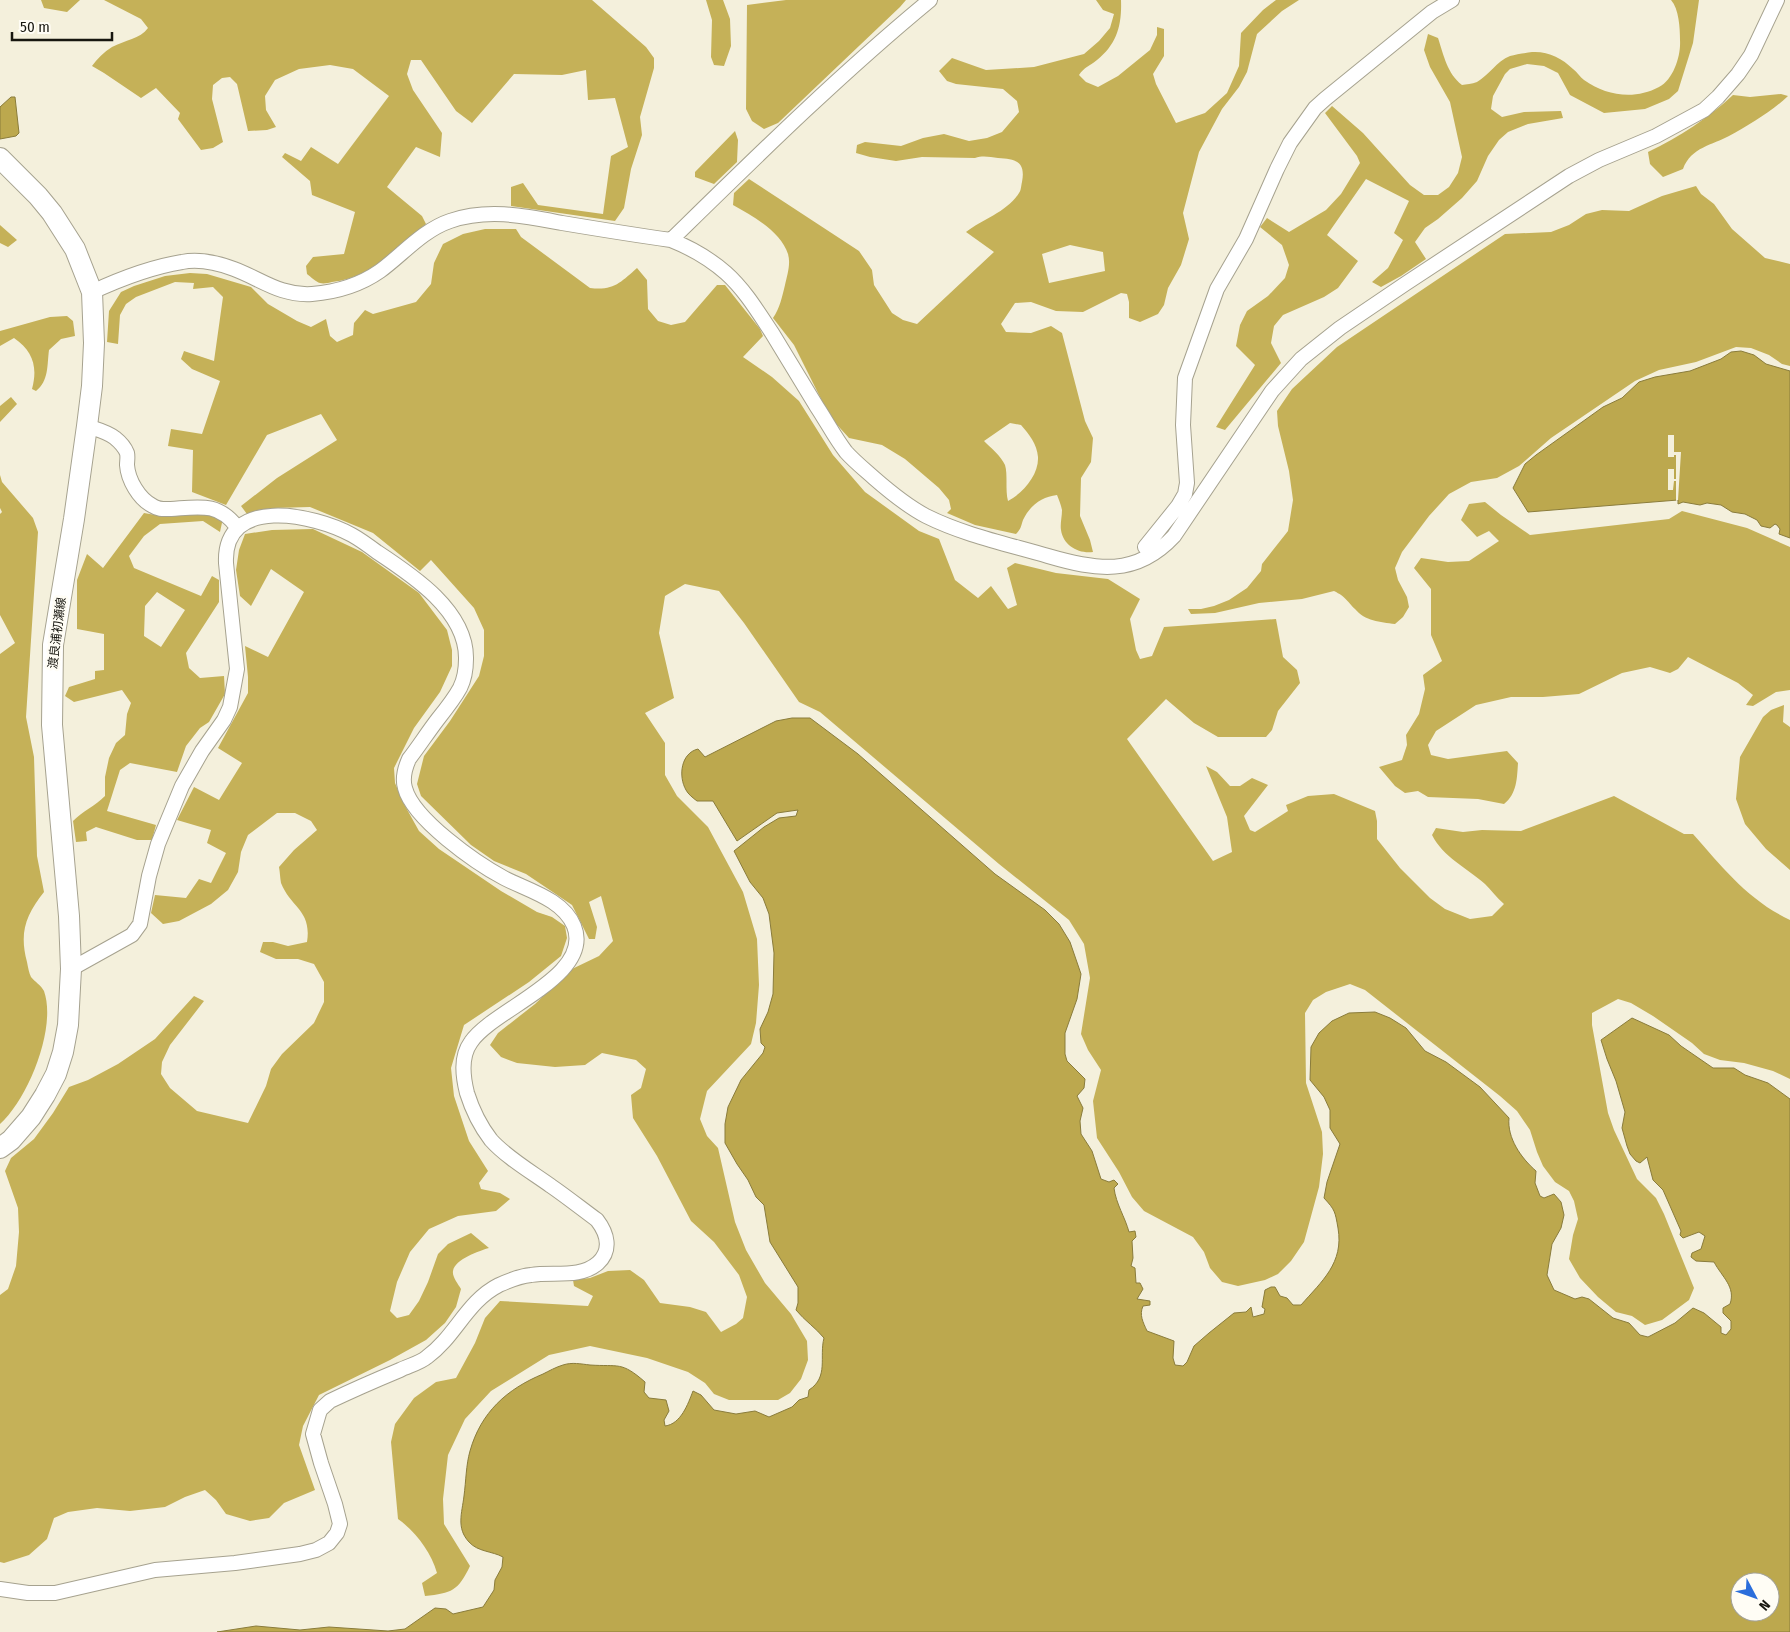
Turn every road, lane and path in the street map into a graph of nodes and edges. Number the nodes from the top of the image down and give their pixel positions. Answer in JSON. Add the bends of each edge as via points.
{"nodes":[{"id":1,"x":930,"y":0,"type":"edge"},
{"id":2,"x":1452,"y":0,"type":"edge"},
{"id":3,"x":1777,"y":0,"type":"edge"},
{"id":4,"x":0,"y":158,"type":"edge"},
{"id":5,"x":671,"y":240,"type":"junction"},
{"id":6,"x":92,"y":292,"type":"junction"},
{"id":7,"x":87,"y":426,"type":"junction"},
{"id":8,"x":237,"y":527,"type":"junction"},
{"id":9,"x":1152,"y":554,"type":"junction"},
{"id":10,"x":71,"y":969,"type":"junction"},
{"id":11,"x":0,"y":1148,"type":"edge"},
{"id":12,"x":0,"y":1589,"type":"edge"}],
"edges":[{"from":1,"to":5,"type":"street","via":[[805,110]]},
{"from":2,"to":9,"type":"street","via":[[1432,12],[1325,99],[1290,143],[1246,239],[1217,289],[1185,378],[1185,494],[1145,547]]},
{"from":3,"to":9,"type":"street","via":[[1751,55],[1704,110],[1569,176],[1396,289],[1301,359],[1272,391],[1174,536]]},
{"from":4,"to":6,"type":"main road","name":"渡良浦初瀬線","via":[[52,213],[75,249]]},
{"from":5,"to":6,"type":"street","via":[[532,216],[489,214],[449,221],[379,272],[342,289],[310,294],[289,291],[273,288],[235,269],[182,262],[125,277]]},
{"from":5,"to":9,"type":"street","via":[[707,258],[744,292],[847,453],[906,503],[926,516],[962,531],[1062,560],[1096,567],[1123,566]]},
{"from":6,"to":7,"type":"main road","name":"渡良浦初瀬線","via":[[94,344]]},
{"from":7,"to":8,"type":"street","via":[[114,437],[124,448],[128,455],[130,480],[152,506],[160,509],[203,506],[231,519]]},
{"from":7,"to":10,"type":"main road","name":"渡良浦初瀬線","via":[[53,644],[52,725]]},
{"from":8,"to":10,"type":"street","via":[[226,549],[237,669],[230,707],[182,786],[148,876],[140,924],[132,935]]},
{"from":8,"to":12,"type":"street","via":[[257,517],[280,515],[303,517],[352,535],[424,585],[458,626],[466,657],[460,687],[409,759],[404,770],[407,796],[420,814],[450,842],[502,876],[553,902],[568,915],[578,940],[574,955],[548,982],[480,1030],[464,1056],[463,1078],[470,1102],[492,1140],[523,1167],[597,1220],[605,1230],[608,1243],[596,1265],[584,1270],[567,1274],[533,1274],[514,1278],[495,1288],[474,1303],[426,1359],[330,1401],[320,1410],[313,1434],[340,1524],[329,1543],[300,1554],[154,1570],[55,1593]]},
{"from":10,"to":11,"type":"main road","name":"渡良浦初瀬線","via":[[68,1025],[56,1074],[31,1117]]}]}
